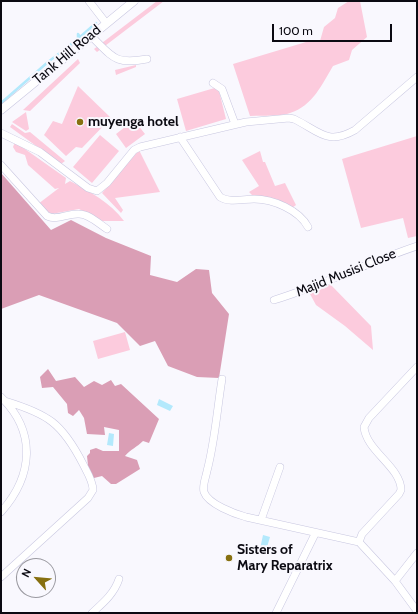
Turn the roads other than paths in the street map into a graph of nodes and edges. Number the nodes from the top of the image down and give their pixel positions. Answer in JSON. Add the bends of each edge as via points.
{"nodes":[{"id":1,"x":89,"y":1,"type":"edge"},
{"id":2,"x":134,"y":1,"type":"edge"},
{"id":3,"x":106,"y":23,"type":"junction"},
{"id":4,"x":90,"y":36,"type":"junction"},
{"id":5,"x":147,"y":59,"type":"dead end"},
{"id":6,"x":417,"y":77,"type":"edge"},
{"id":7,"x":213,"y":83,"type":"dead end"},
{"id":8,"x":1,"y":110,"type":"edge"},
{"id":9,"x":235,"y":124,"type":"junction"},
{"id":10,"x":1,"y":133,"type":"edge"},
{"id":11,"x":180,"y":137,"type":"junction"},
{"id":12,"x":1,"y":165,"type":"edge"},
{"id":13,"x":308,"y":227,"type":"dead end"},
{"id":14,"x":107,"y":229,"type":"dead end"},
{"id":15,"x":417,"y":246,"type":"edge"},
{"id":16,"x":274,"y":300,"type":"dead end"},
{"id":17,"x":417,"y":367,"type":"edge"},
{"id":18,"x":222,"y":379,"type":"dead end"},
{"id":19,"x":3,"y":398,"type":"edge"},
{"id":20,"x":280,"y":467,"type":"dead end"},
{"id":21,"x":1,"y":512,"type":"edge"},
{"id":22,"x":261,"y":520,"type":"junction"},
{"id":23,"x":315,"y":534,"type":"junction"},
{"id":24,"x":359,"y":542,"type":"junction"},
{"id":25,"x":417,"y":553,"type":"edge"},
{"id":26,"x":1,"y":577,"type":"edge"},
{"id":27,"x":120,"y":579,"type":"dead end"},
{"id":28,"x":395,"y":581,"type":"junction"},
{"id":29,"x":417,"y":612,"type":"edge"},
{"id":30,"x":92,"y":613,"type":"edge"},
{"id":31,"x":276,"y":613,"type":"edge"}],
"edges":[{"from":1,"to":3,"type":"street"},
{"from":2,"to":3,"type":"street","name":"Tank Hill Road"},
{"from":3,"to":4,"type":"street","name":"Tank Hill Road"},
{"from":4,"to":5,"type":"street","via":[[119,60],[131,62]]},
{"from":4,"to":8,"type":"street","name":"Tank Hill Road"},
{"from":6,"to":9,"type":"street","via":[[355,130],[338,138],[326,136],[294,118]]},
{"from":7,"to":9,"type":"street","via":[[222,89]]},
{"from":9,"to":11,"type":"street"},
{"from":10,"to":11,"type":"street","via":[[40,152],[88,188],[97,191],[107,183],[134,150]]},
{"from":11,"to":13,"type":"street","via":[[220,197],[227,200],[256,199],[269,202],[299,215]]},
{"from":12,"to":14,"type":"street","via":[[47,216],[56,218],[84,214]]},
{"from":15,"to":16,"type":"street","name":"Majid Musisi Close"},
{"from":17,"to":24,"type":"street","via":[[369,418],[364,427],[366,436],[398,478],[401,490],[362,534]]},
{"from":18,"to":22,"type":"street","via":[[204,492],[211,501],[236,514]]},
{"from":19,"to":21,"type":"street","via":[[24,432],[26,458],[20,486]]},
{"from":19,"to":26,"type":"street","via":[[34,410],[60,429],[78,455],[93,490],[88,498]]},
{"from":20,"to":22,"type":"street"},
{"from":22,"to":23,"type":"street"},
{"from":23,"to":24,"type":"street"},
{"from":23,"to":31,"type":"street"},
{"from":24,"to":28,"type":"street"},
{"from":25,"to":28,"type":"street"},
{"from":27,"to":30,"type":"street","via":[[111,595]]},
{"from":28,"to":29,"type":"street"}]}
